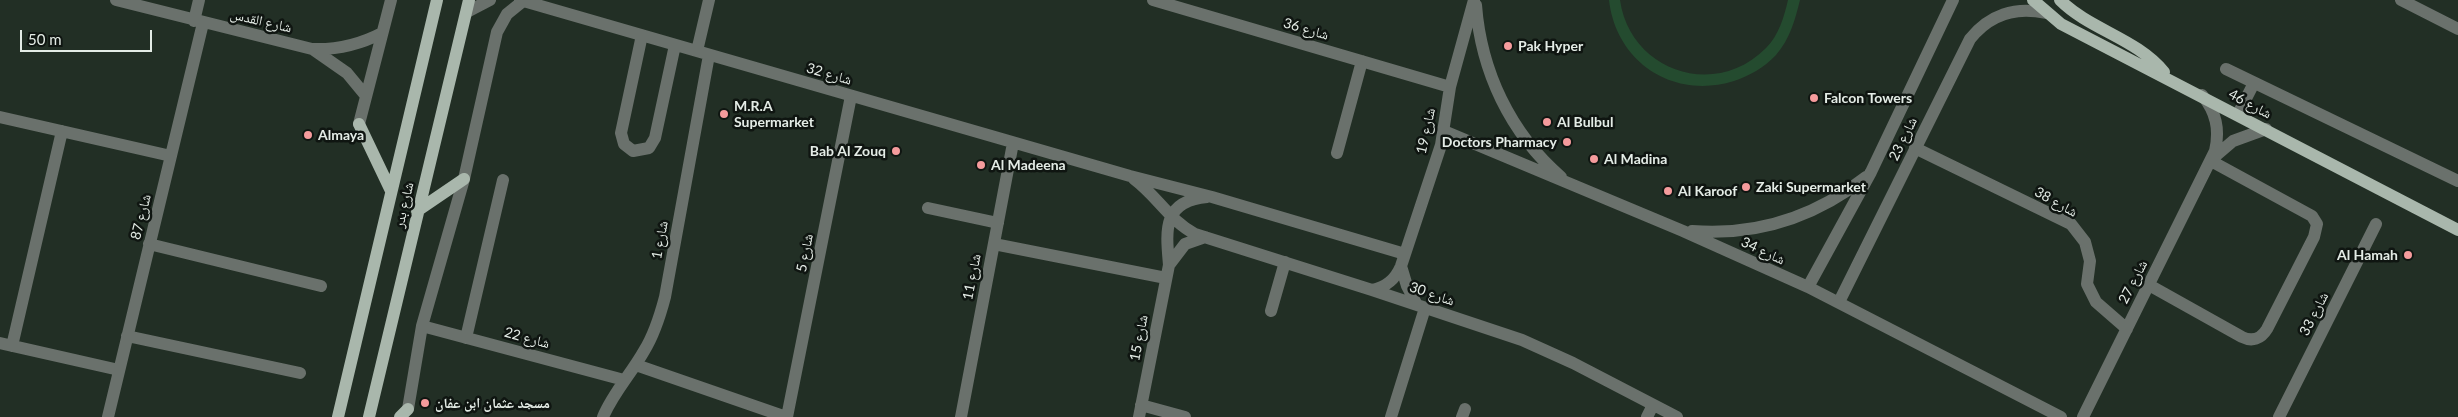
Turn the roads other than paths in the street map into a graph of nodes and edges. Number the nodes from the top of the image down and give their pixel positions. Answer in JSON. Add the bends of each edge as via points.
{"nodes":[{"id":1,"x":116,"y":0,"type":"edge"},
{"id":2,"x":199,"y":0,"type":"edge"},
{"id":3,"x":391,"y":0,"type":"edge"},
{"id":4,"x":437,"y":0,"type":"edge"},
{"id":5,"x":490,"y":0,"type":"edge"},
{"id":6,"x":521,"y":0,"type":"edge"},
{"id":7,"x":709,"y":0,"type":"edge"},
{"id":8,"x":1153,"y":0,"type":"edge"},
{"id":9,"x":1475,"y":0,"type":"edge"},
{"id":10,"x":1953,"y":0,"type":"edge"},
{"id":11,"x":2033,"y":0,"type":"edge"},
{"id":12,"x":2060,"y":0,"type":"edge"},
{"id":13,"x":2401,"y":0,"type":"edge"},
{"id":14,"x":468,"y":6,"type":"edge"},
{"id":15,"x":2046,"y":13,"type":"junction"},
{"id":16,"x":198,"y":22,"type":"junction"},
{"id":17,"x":2458,"y":29,"type":"edge"},
{"id":18,"x":382,"y":33,"type":"junction"},
{"id":19,"x":642,"y":35,"type":"junction"},
{"id":20,"x":675,"y":45,"type":"junction"},
{"id":21,"x":312,"y":49,"type":"junction"},
{"id":22,"x":703,"y":53,"type":"junction"},
{"id":23,"x":1362,"y":61,"type":"junction"},
{"id":24,"x":2226,"y":69,"type":"dead end"},
{"id":25,"x":2169,"y":78,"type":"junction"},
{"id":26,"x":2254,"y":83,"type":"junction"},
{"id":27,"x":1450,"y":87,"type":"junction"},
{"id":28,"x":366,"y":96,"type":"junction"},
{"id":29,"x":851,"y":96,"type":"junction"},
{"id":30,"x":2202,"y":96,"type":"junction"},
{"id":31,"x":2238,"y":114,"type":"junction"},
{"id":32,"x":0,"y":117,"type":"edge"},
{"id":33,"x":359,"y":124,"type":"joint"},
{"id":34,"x":2266,"y":129,"type":"junction"},
{"id":35,"x":62,"y":131,"type":"junction"},
{"id":36,"x":1444,"y":131,"type":"junction"},
{"id":37,"x":1014,"y":143,"type":"junction"},
{"id":38,"x":1915,"y":148,"type":"junction"},
{"id":39,"x":1337,"y":153,"type":"dead end"},
{"id":40,"x":171,"y":156,"type":"junction"},
{"id":41,"x":2211,"y":161,"type":"junction"},
{"id":42,"x":1871,"y":172,"type":"junction"},
{"id":43,"x":1130,"y":176,"type":"junction"},
{"id":44,"x":464,"y":179,"type":"junction"},
{"id":45,"x":503,"y":180,"type":"dead end"},
{"id":46,"x":2458,"y":181,"type":"edge"},
{"id":47,"x":1568,"y":184,"type":"junction"},
{"id":48,"x":391,"y":191,"type":"junction"},
{"id":49,"x":1212,"y":197,"type":"junction"},
{"id":50,"x":928,"y":208,"type":"dead end"},
{"id":51,"x":417,"y":211,"type":"junction"},
{"id":52,"x":1171,"y":216,"type":"junction"},
{"id":53,"x":998,"y":223,"type":"junction"},
{"id":54,"x":2376,"y":224,"type":"dead end"},
{"id":55,"x":2458,"y":230,"type":"edge"},
{"id":56,"x":1683,"y":231,"type":"junction"},
{"id":57,"x":1205,"y":237,"type":"junction"},
{"id":58,"x":149,"y":244,"type":"junction"},
{"id":59,"x":994,"y":244,"type":"junction"},
{"id":60,"x":1402,"y":260,"type":"junction"},
{"id":61,"x":1285,"y":262,"type":"junction"},
{"id":62,"x":1169,"y":265,"type":"junction"},
{"id":63,"x":1166,"y":278,"type":"junction"},
{"id":64,"x":2148,"y":285,"type":"junction"},
{"id":65,"x":321,"y":286,"type":"dead end"},
{"id":66,"x":1808,"y":287,"type":"junction"},
{"id":67,"x":1372,"y":290,"type":"junction"},
{"id":68,"x":1839,"y":302,"type":"junction"},
{"id":69,"x":1421,"y":307,"type":"junction"},
{"id":70,"x":1271,"y":311,"type":"dead end"},
{"id":71,"x":422,"y":326,"type":"junction"},
{"id":72,"x":2127,"y":329,"type":"junction"},
{"id":73,"x":127,"y":336,"type":"junction"},
{"id":74,"x":466,"y":338,"type":"junction"},
{"id":75,"x":6,"y":344,"type":"edge"},
{"id":76,"x":636,"y":365,"type":"junction"},
{"id":77,"x":119,"y":370,"type":"junction"},
{"id":78,"x":300,"y":373,"type":"dead end"},
{"id":79,"x":624,"y":380,"type":"junction"},
{"id":80,"x":1653,"y":405,"type":"junction"},
{"id":81,"x":1140,"y":411,"type":"edge"},
{"id":82,"x":404,"y":413,"type":"edge"},
{"id":83,"x":108,"y":417,"type":"edge"},
{"id":84,"x":338,"y":417,"type":"edge"},
{"id":85,"x":369,"y":417,"type":"edge"},
{"id":86,"x":602,"y":417,"type":"edge"},
{"id":87,"x":787,"y":417,"type":"edge"},
{"id":88,"x":961,"y":417,"type":"edge"},
{"id":89,"x":1185,"y":417,"type":"edge"},
{"id":90,"x":1391,"y":417,"type":"edge"},
{"id":91,"x":1647,"y":417,"type":"edge"},
{"id":92,"x":1677,"y":417,"type":"edge"},
{"id":93,"x":2061,"y":417,"type":"edge"},
{"id":94,"x":2083,"y":417,"type":"edge"},
{"id":95,"x":2279,"y":417,"type":"edge"}],
"edges":[{"from":1,"to":16,"type":"street","name":"شارع القدس"},
{"from":2,"to":16,"type":"street","name":"شارع 87"},
{"from":3,"to":18,"type":"street"},
{"from":4,"to":48,"type":"main road","name":"شارع بدر"},
{"from":5,"to":14,"type":"street"},
{"from":6,"to":19,"type":"street","name":"شارع 32"},
{"from":6,"to":44,"type":"street","via":[[507,14],[497,32]]},
{"from":7,"to":22,"type":"street","name":"شارع 1"},
{"from":8,"to":23,"type":"street","name":"شارع 36"},
{"from":9,"to":27,"type":"street","name":"شارع 19"},
{"from":9,"to":47,"type":"street","via":[[1488,67],[1507,111],[1534,150]]},
{"from":10,"to":42,"type":"street","name":"شارع 23"},
{"from":11,"to":15,"type":"main road","name":"شارع 46"},
{"from":12,"to":25,"type":"main road","via":[[2143,53]]},
{"from":13,"to":17,"type":"street"},
{"from":14,"to":51,"type":"main road","name":"شارع بدر"},
{"from":15,"to":25,"type":"main road","name":"شارع 46","via":[[2061,24]]},
{"from":15,"to":38,"type":"street","name":"شارع 23","via":[[2013,11],[1992,19],[1976,31]]},
{"from":16,"to":21,"type":"street","name":"شارع القدس"},
{"from":16,"to":40,"type":"street","name":"شارع 87"},
{"from":18,"to":21,"type":"street","name":"شارع القدس","via":[[343,48]]},
{"from":18,"to":28,"type":"street"},
{"from":19,"to":20,"type":"street","name":"شارع 32"},
{"from":19,"to":20,"type":"street","via":[[621,133],[624,144],[633,151],[649,148],[655,138]]},
{"from":20,"to":22,"type":"street","name":"شارع 32"},
{"from":21,"to":28,"type":"street","name":"شارع القدس","via":[[347,73]]},
{"from":22,"to":29,"type":"street","name":"شارع 32"},
{"from":22,"to":76,"type":"street","name":"شارع 1","via":[[665,297],[653,332]]},
{"from":23,"to":27,"type":"street","name":"شارع 36"},
{"from":23,"to":39,"type":"street"},
{"from":24,"to":26,"type":"street"},
{"from":25,"to":30,"type":"main road","name":"شارع 46"},
{"from":26,"to":31,"type":"street"},
{"from":26,"to":46,"type":"street"},
{"from":27,"to":36,"type":"street","name":"شارع 19"},
{"from":28,"to":33,"type":"street"},
{"from":29,"to":37,"type":"street","name":"شارع 32"},
{"from":29,"to":87,"type":"street","name":"شارع 5"},
{"from":30,"to":31,"type":"main road","name":"شارع 46"},
{"from":30,"to":41,"type":"street","name":"شارع 27","via":[[2213,112],[2218,131]]},
{"from":31,"to":34,"type":"main road","name":"شارع 46"},
{"from":32,"to":35,"type":"street"},
{"from":33,"to":48,"type":"main road"},
{"from":34,"to":41,"type":"street","name":"شارع 27","via":[[2233,141]]},
{"from":34,"to":55,"type":"main road","name":"شارع 46"},
{"from":35,"to":40,"type":"street"},
{"from":35,"to":75,"type":"street"},
{"from":36,"to":47,"type":"street","name":"شارع 34"},
{"from":36,"to":60,"type":"street","name":"شارع 19"},
{"from":37,"to":43,"type":"street","name":"شارع 32"},
{"from":37,"to":53,"type":"street","name":"شارع 11"},
{"from":38,"to":68,"type":"street","name":"شارع 23"},
{"from":38,"to":72,"type":"street","name":"شارع 38","via":[[2071,224],[2085,242],[2090,261],[2087,284],[2096,302]]},
{"from":40,"to":58,"type":"street","name":"شارع 87"},
{"from":41,"to":64,"type":"street","name":"شارع 27"},
{"from":41,"to":64,"type":"street","via":[[2312,216],[2317,224],[2314,237],[2266,330],[2255,339],[2242,337]]},
{"from":42,"to":56,"type":"street","via":[[1847,191],[1796,218],[1740,231]]},
{"from":42,"to":66,"type":"street","name":"شارع 23"},
{"from":43,"to":49,"type":"street","name":"شارع 32"},
{"from":43,"to":52,"type":"street","name":"شارع 32","via":[[1153,194]]},
{"from":44,"to":51,"type":"main road"},
{"from":44,"to":71,"type":"street"},
{"from":45,"to":74,"type":"street"},
{"from":47,"to":56,"type":"street","name":"شارع 34"},
{"from":48,"to":84,"type":"main road","name":"شارع بدر"},
{"from":49,"to":52,"type":"street","via":[[1185,204]]},
{"from":49,"to":60,"type":"street"},
{"from":50,"to":53,"type":"street"},
{"from":51,"to":85,"type":"main road","name":"شارع بدر"},
{"from":52,"to":57,"type":"street","name":"شارع 30","via":[[1186,229]]},
{"from":52,"to":62,"type":"street","name":"شارع 15","via":[[1166,232]]},
{"from":53,"to":59,"type":"street","name":"شارع 11"},
{"from":54,"to":95,"type":"street","name":"شارع 33"},
{"from":56,"to":66,"type":"street","name":"شارع 34"},
{"from":57,"to":61,"type":"street","name":"شارع 30"},
{"from":57,"to":62,"type":"street","name":"شارع 15","via":[[1185,244]]},
{"from":58,"to":65,"type":"street"},
{"from":58,"to":73,"type":"street","name":"شارع 87"},
{"from":59,"to":63,"type":"street"},
{"from":59,"to":88,"type":"street","name":"شارع 11"},
{"from":60,"to":67,"type":"street","name":"شارع 19","via":[[1398,274],[1387,285]]},
{"from":60,"to":69,"type":"street","via":[[1407,286]]},
{"from":61,"to":67,"type":"street","name":"شارع 30"},
{"from":61,"to":70,"type":"street"},
{"from":62,"to":63,"type":"street","name":"شارع 15"},
{"from":63,"to":81,"type":"street","name":"شارع 15"},
{"from":64,"to":72,"type":"street","name":"شارع 27"},
{"from":66,"to":68,"type":"street","name":"شارع 34"},
{"from":67,"to":69,"type":"street","name":"شارع 30"},
{"from":68,"to":93,"type":"street","name":"شارع 34"},
{"from":69,"to":80,"type":"street","name":"شارع 30","via":[[1548,351]]},
{"from":69,"to":90,"type":"street"},
{"from":71,"to":74,"type":"street","name":"شارع 22"},
{"from":71,"to":82,"type":"street"},
{"from":72,"to":94,"type":"street","name":"شارع 27"},
{"from":73,"to":77,"type":"street","name":"شارع 87"},
{"from":73,"to":78,"type":"street"},
{"from":74,"to":79,"type":"street","name":"شارع 22"},
{"from":75,"to":77,"type":"street"},
{"from":76,"to":79,"type":"street","name":"شارع 1"},
{"from":76,"to":87,"type":"street"},
{"from":77,"to":83,"type":"street","name":"شارع 87"},
{"from":79,"to":86,"type":"street","name":"شارع 1"},
{"from":80,"to":91,"type":"street"},
{"from":80,"to":92,"type":"street","name":"شارع 30"},
{"from":81,"to":89,"type":"street"}]}
